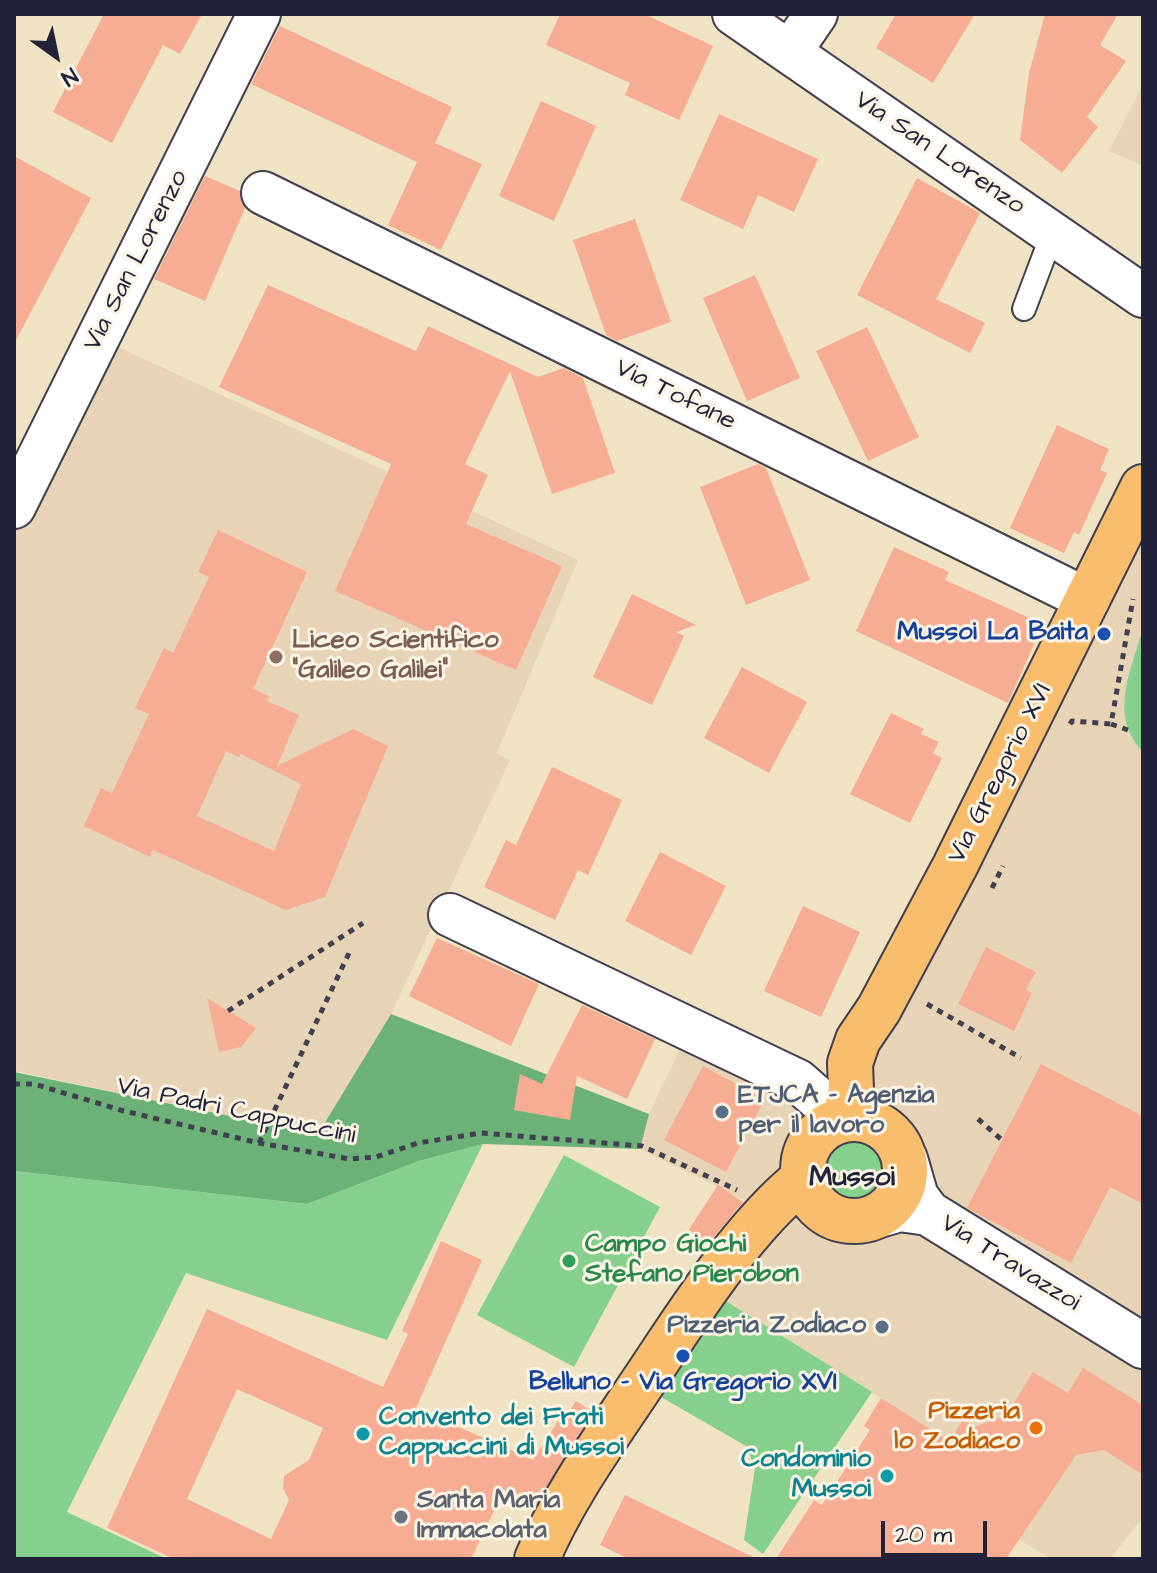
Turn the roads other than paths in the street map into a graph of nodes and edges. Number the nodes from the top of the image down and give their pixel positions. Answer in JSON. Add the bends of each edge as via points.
{"nodes":[{"id":1,"x":259,"y":14,"type":"edge"},
{"id":2,"x":734,"y":14,"type":"edge"},
{"id":3,"x":816,"y":14,"type":"edge"},
{"id":4,"x":790,"y":52,"type":"junction"},
{"id":5,"x":263,"y":193,"type":"dead end"},
{"id":6,"x":1053,"y":232,"type":"junction"},
{"id":7,"x":1143,"y":296,"type":"edge"},
{"id":8,"x":1024,"y":309,"type":"dead end"},
{"id":9,"x":1143,"y":487,"type":"edge"},
{"id":10,"x":14,"y":507,"type":"edge"},
{"id":11,"x":1088,"y":600,"type":"junction"},
{"id":12,"x":450,"y":915,"type":"dead end"},
{"id":13,"x":876,"y":1011,"type":"junction"},
{"id":14,"x":805,"y":1086,"type":"junction"},
{"id":15,"x":835,"y":1124,"type":"junction"},
{"id":16,"x":897,"y":1145,"type":"junction"},
{"id":17,"x":803,"y":1179,"type":"junction"},
{"id":18,"x":928,"y":1213,"type":"junction"},
{"id":19,"x":879,"y":1215,"type":"junction"},
{"id":20,"x":831,"y":1216,"type":"junction"},
{"id":21,"x":758,"y":1224,"type":"junction"},
{"id":22,"x":1143,"y":1346,"type":"edge"},
{"id":23,"x":537,"y":1559,"type":"edge"}],
"edges":[{"from":1,"to":10,"type":"street","name":"Via San Lorenzo"},
{"from":2,"to":4,"type":"street","name":"Via San Lorenzo"},
{"from":3,"to":4,"type":"street"},
{"from":4,"to":6,"type":"street","name":"Via San Lorenzo"},
{"from":5,"to":11,"type":"street","name":"Via Tofane"},
{"from":6,"to":7,"type":"street","name":"Via San Lorenzo"},
{"from":6,"to":8,"type":"lane"},
{"from":9,"to":11,"type":"main road","name":"Via Gregorio XVI"},
{"from":11,"to":13,"type":"main road","name":"Via Gregorio XVI"},
{"from":12,"to":14,"type":"street"},
{"from":13,"to":14,"type":"street","name":"Via Gregorio XVI","via":[[827,1077]]},
{"from":13,"to":15,"type":"main road","name":"Via Gregorio XVI","via":[[850,1063],[851,1090]]},
{"from":13,"to":16,"type":"main road","name":"Via Gregorio XVI","via":[[873,1058],[879,1105]]},
{"from":14,"to":15,"type":"street"},
{"from":15,"to":16,"type":"main road","via":[[868,1120]]},
{"from":15,"to":17,"type":"main road","via":[[807,1147]]},
{"from":16,"to":18,"type":"street","name":"Via Travazzoi","via":[[916,1197]]},
{"from":16,"to":19,"type":"main road","via":[[906,1176],[901,1192]]},
{"from":17,"to":20,"type":"main road","via":[[818,1207]]},
{"from":17,"to":21,"type":"main road"},
{"from":18,"to":19,"type":"street","name":"Via Travazzoi","via":[[900,1209]]},
{"from":18,"to":22,"type":"street","name":"Via Travazzoi"},
{"from":19,"to":20,"type":"main road","via":[[846,1221]]},
{"from":20,"to":21,"type":"main road","via":[[794,1217],[761,1229]]},
{"from":21,"to":23,"type":"main road","via":[[617,1422],[566,1501]]}]}
